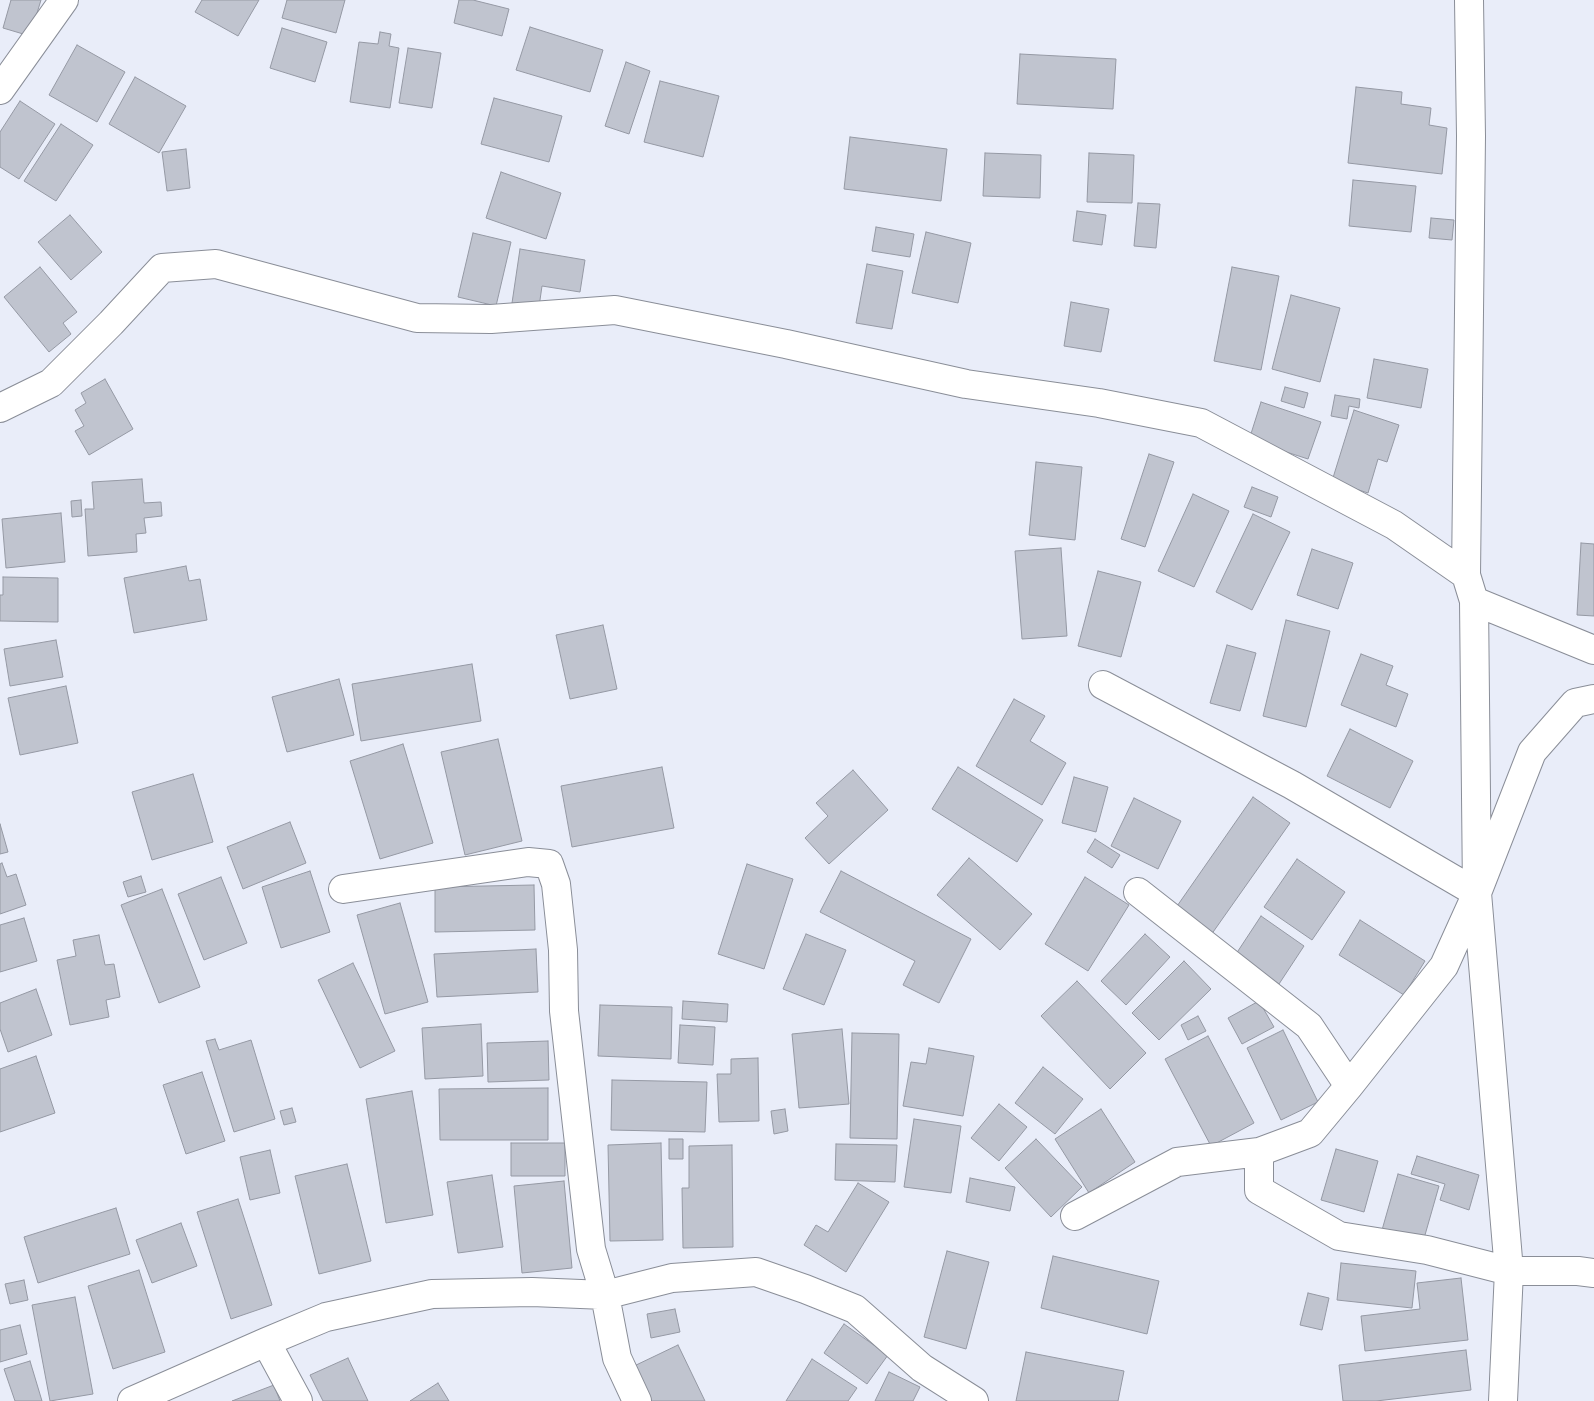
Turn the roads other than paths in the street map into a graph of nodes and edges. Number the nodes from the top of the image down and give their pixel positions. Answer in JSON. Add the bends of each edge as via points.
{"nodes":[{"id":1,"x":64,"y":0,"type":"edge"},
{"id":2,"x":1469,"y":0,"type":"edge"},
{"id":3,"x":0,"y":90,"type":"edge"},
{"id":4,"x":0,"y":408,"type":"edge"},
{"id":5,"x":1466,"y":575,"type":"junction"},
{"id":6,"x":1474,"y":601,"type":"junction"},
{"id":7,"x":1594,"y":650,"type":"edge"},
{"id":8,"x":1102,"y":685,"type":"dead end"},
{"id":9,"x":1594,"y":699,"type":"edge"},
{"id":10,"x":343,"y":889,"type":"dead end"},
{"id":11,"x":1138,"y":892,"type":"dead end"},
{"id":12,"x":1477,"y":893,"type":"junction"},
{"id":13,"x":1349,"y":1086,"type":"junction"},
{"id":14,"x":1259,"y":1152,"type":"junction"},
{"id":15,"x":1075,"y":1216,"type":"dead end"},
{"id":16,"x":1509,"y":1271,"type":"junction"},
{"id":17,"x":1594,"y":1273,"type":"edge"},
{"id":18,"x":605,"y":1295,"type":"junction"},
{"id":19,"x":266,"y":1342,"type":"junction"},
{"id":20,"x":132,"y":1401,"type":"edge"},
{"id":21,"x":298,"y":1401,"type":"edge"},
{"id":22,"x":637,"y":1401,"type":"edge"},
{"id":23,"x":974,"y":1401,"type":"edge"},
{"id":24,"x":1503,"y":1401,"type":"edge"}],
"edges":[{"from":1,"to":3,"type":"street"},
{"from":2,"to":5,"type":"street","via":[[1471,136]]},
{"from":4,"to":5,"type":"street","via":[[51,383],[162,268],[216,264],[417,318],[491,319],[615,310],[966,384],[1100,403],[1201,423],[1394,525]]},
{"from":5,"to":6,"type":"street"},
{"from":6,"to":7,"type":"street"},
{"from":6,"to":12,"type":"street"},
{"from":8,"to":12,"type":"street","via":[[1292,785]]},
{"from":9,"to":12,"type":"street","via":[[1575,703],[1532,752]]},
{"from":10,"to":18,"type":"street","via":[[528,862],[549,864],[556,884],[563,950],[564,1011],[591,1248]]},
{"from":11,"to":13,"type":"street","via":[[1309,1026]]},
{"from":12,"to":13,"type":"street","via":[[1444,966]]},
{"from":12,"to":16,"type":"street"},
{"from":13,"to":14,"type":"street","via":[[1310,1133]]},
{"from":14,"to":15,"type":"street","via":[[1177,1162]]},
{"from":14,"to":16,"type":"street","via":[[1259,1190],[1339,1236],[1426,1250]]},
{"from":16,"to":17,"type":"street"},
{"from":16,"to":24,"type":"street"},
{"from":18,"to":19,"type":"street","via":[[532,1292],[432,1294],[326,1318]]},
{"from":18,"to":22,"type":"street","via":[[617,1358]]},
{"from":18,"to":23,"type":"street","via":[[672,1278],[756,1272],[856,1309],[922,1368]]},
{"from":19,"to":20,"type":"street"},
{"from":19,"to":21,"type":"street"}]}
